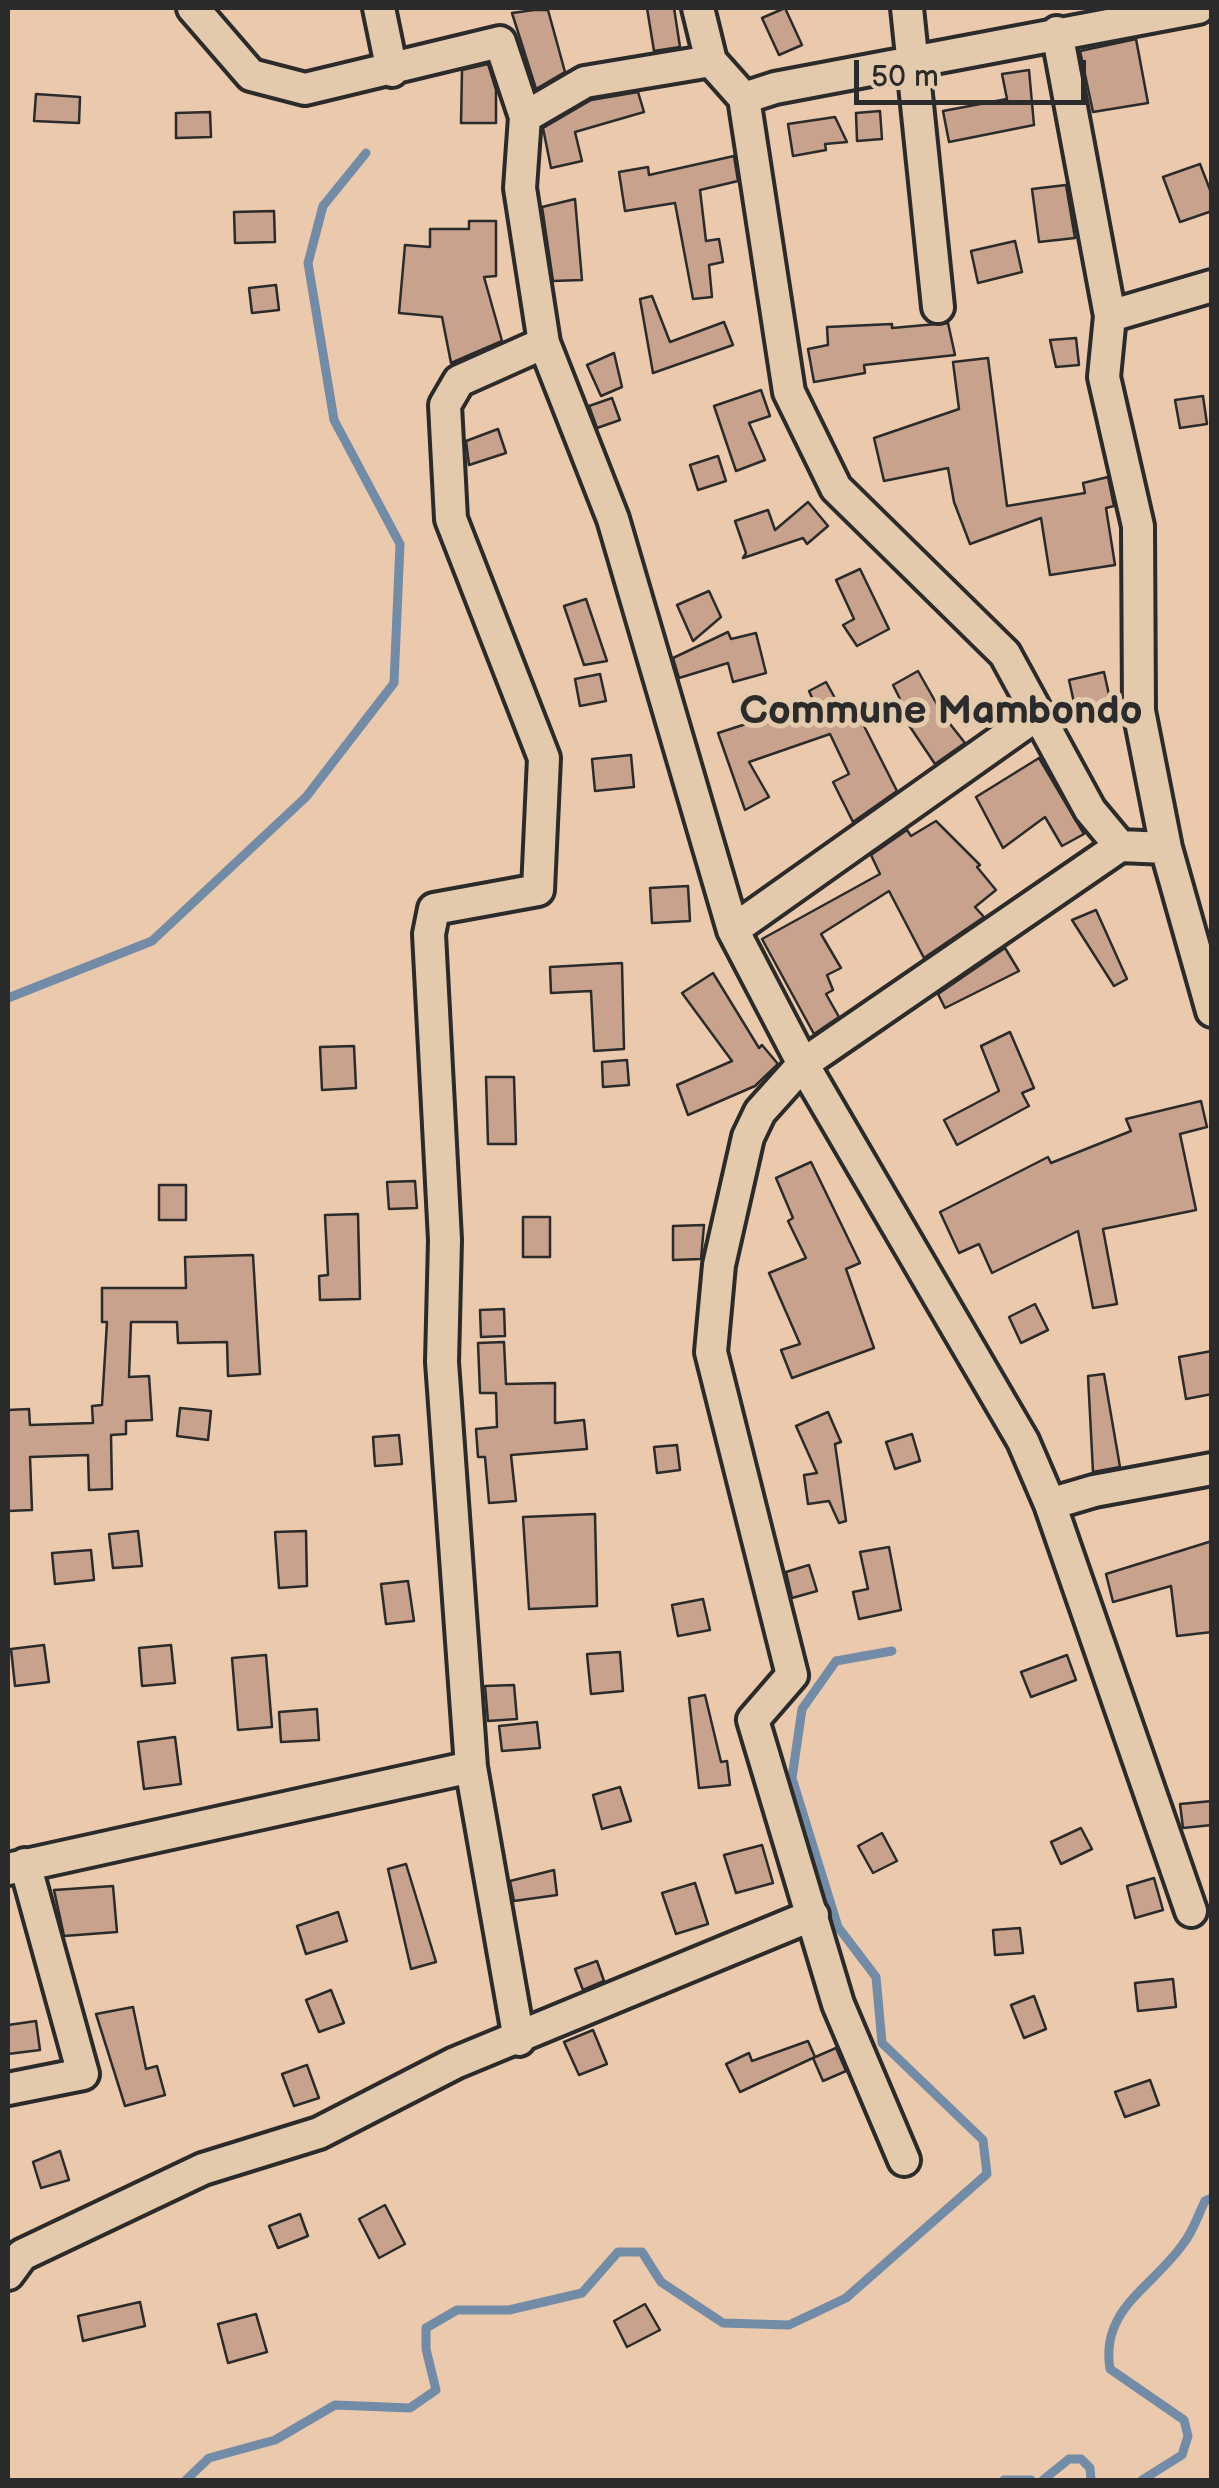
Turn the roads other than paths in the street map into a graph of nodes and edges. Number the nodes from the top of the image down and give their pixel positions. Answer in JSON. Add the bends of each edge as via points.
{"nodes":[{"id":1,"x":193,"y":8,"type":"edge"},
{"id":2,"x":380,"y":8,"type":"edge"},
{"id":3,"x":698,"y":8,"type":"edge"},
{"id":4,"x":906,"y":8,"type":"edge"},
{"id":5,"x":1198,"y":8,"type":"edge"},
{"id":6,"x":1057,"y":32,"type":"junction"},
{"id":7,"x":710,"y":61,"type":"junction"},
{"id":8,"x":913,"y":61,"type":"junction"},
{"id":9,"x":392,"y":71,"type":"junction"},
{"id":10,"x":744,"y":98,"type":"junction"},
{"id":11,"x":525,"y":117,"type":"junction"},
{"id":12,"x":1212,"y":286,"type":"edge"},
{"id":13,"x":938,"y":307,"type":"dead end"},
{"id":14,"x":1110,"y":316,"type":"junction"},
{"id":15,"x":544,"y":343,"type":"junction"},
{"id":16,"x":1038,"y":714,"type":"junction"},
{"id":17,"x":1120,"y":846,"type":"junction"},
{"id":18,"x":1166,"y":848,"type":"junction"},
{"id":19,"x":733,"y":930,"type":"junction"},
{"id":20,"x":1212,"y":1011,"type":"edge"},
{"id":21,"x":804,"y":1064,"type":"junction"},
{"id":22,"x":1212,"y":1469,"type":"edge"},
{"id":23,"x":1050,"y":1504,"type":"junction"},
{"id":24,"x":470,"y":1767,"type":"junction"},
{"id":25,"x":16,"y":1867,"type":"edge"},
{"id":26,"x":1191,"y":1911,"type":"dead end"},
{"id":27,"x":813,"y":1916,"type":"junction"},
{"id":28,"x":519,"y":2040,"type":"junction"},
{"id":29,"x":8,"y":2089,"type":"edge"},
{"id":30,"x":904,"y":2160,"type":"dead end"},
{"id":31,"x":8,"y":2274,"type":"edge"}],
"edges":[{"from":1,"to":9,"type":"street","via":[[251,75],[305,89]]},
{"from":2,"to":9,"type":"street"},
{"from":3,"to":7,"type":"street"},
{"from":4,"to":8,"type":"street"},
{"from":5,"to":6,"type":"street"},
{"from":6,"to":8,"type":"street"},
{"from":6,"to":14,"type":"street"},
{"from":7,"to":10,"type":"street"},
{"from":7,"to":11,"type":"street","via":[[585,82]]},
{"from":8,"to":10,"type":"street"},
{"from":8,"to":13,"type":"street"},
{"from":9,"to":11,"type":"street","via":[[500,42]]},
{"from":10,"to":16,"type":"street","via":[[788,392],[836,488],[1004,654]]},
{"from":11,"to":15,"type":"street","via":[[520,188]]},
{"from":12,"to":14,"type":"street"},
{"from":14,"to":18,"type":"street","via":[[1104,376],[1138,526],[1139,712]]},
{"from":15,"to":19,"type":"street","via":[[613,518]]},
{"from":15,"to":24,"type":"street","via":[[459,381],[445,405],[451,518],[544,758],[538,890],[434,909],[430,934],[445,1240],[442,1362]]},
{"from":16,"to":17,"type":"street","via":[[1090,810]]},
{"from":16,"to":19,"type":"street"},
{"from":17,"to":18,"type":"street"},
{"from":17,"to":21,"type":"street"},
{"from":18,"to":20,"type":"street"},
{"from":19,"to":21,"type":"street"},
{"from":21,"to":23,"type":"street","via":[[1023,1440]]},
{"from":21,"to":27,"type":"street","via":[[760,1112],[748,1137],[719,1265],[710,1352],[792,1676],[753,1720]]},
{"from":22,"to":23,"type":"street"},
{"from":23,"to":26,"type":"street"},
{"from":24,"to":25,"type":"street"},
{"from":24,"to":28,"type":"street"},
{"from":25,"to":29,"type":"street","via":[[83,2074]]},
{"from":27,"to":28,"type":"street"},
{"from":27,"to":30,"type":"street","via":[[838,2004]]},
{"from":28,"to":31,"type":"street","via":[[454,2063],[319,2133],[203,2169],[22,2255]]}]}
